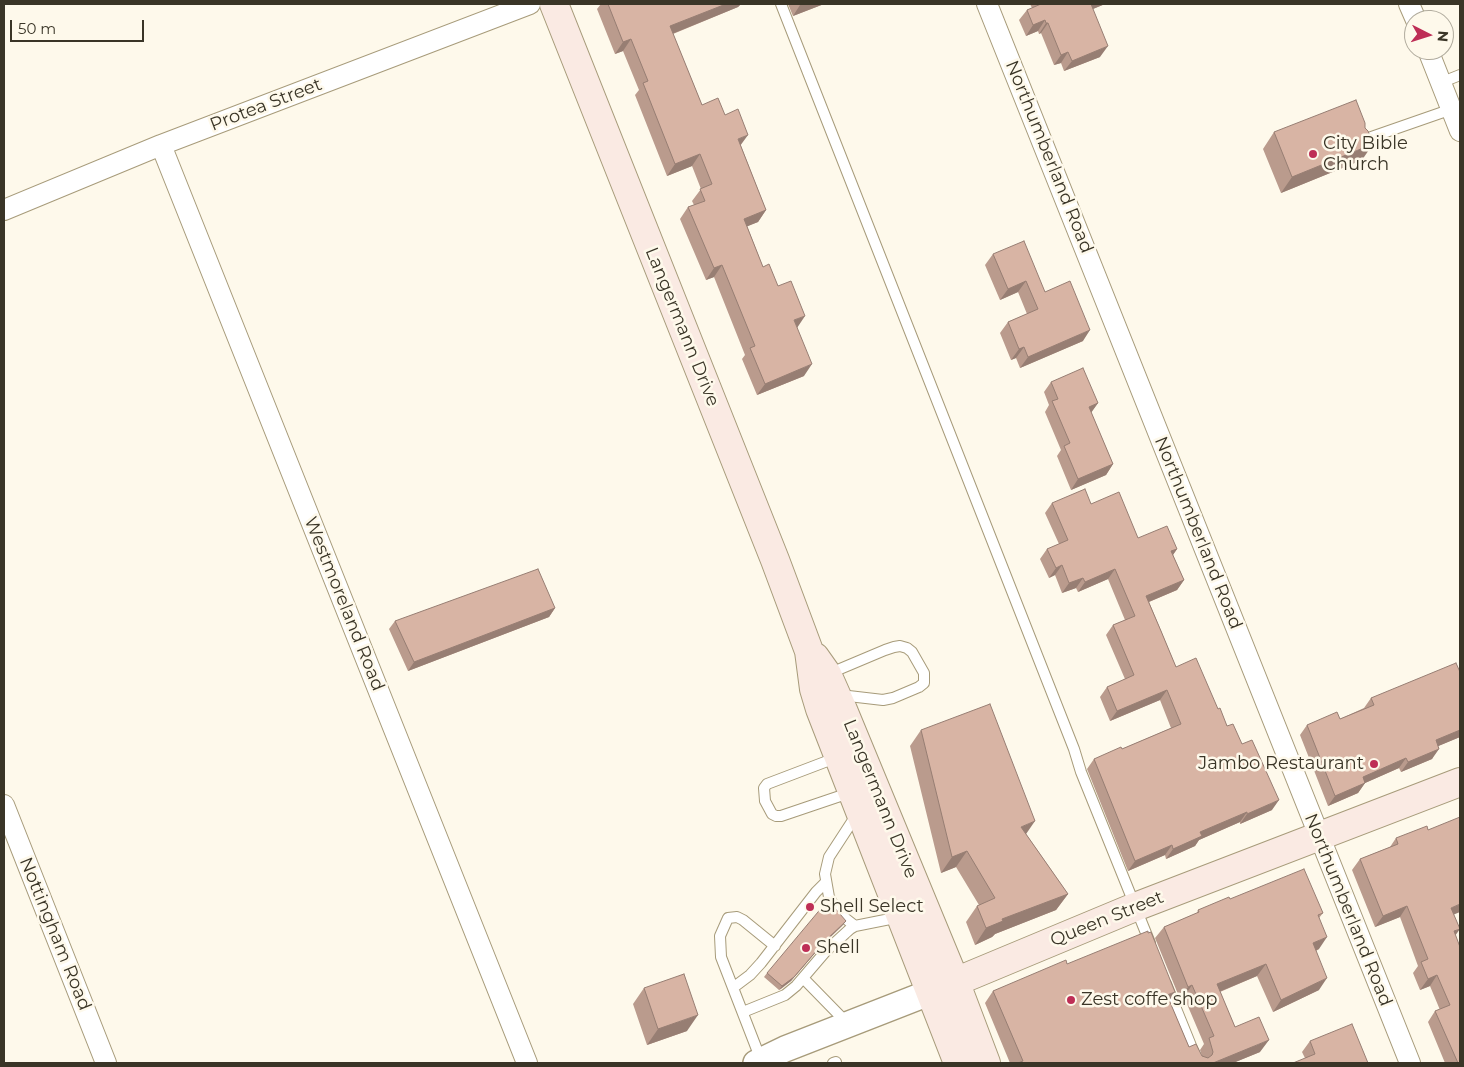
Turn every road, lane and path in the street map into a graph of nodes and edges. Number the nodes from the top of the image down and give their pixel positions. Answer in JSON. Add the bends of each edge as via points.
{"nodes":[{"id":1,"x":530,"y":4,"type":"edge"},
{"id":2,"x":554,"y":4,"type":"edge"},
{"id":3,"x":781,"y":4,"type":"edge"},
{"id":4,"x":987,"y":4,"type":"edge"},
{"id":5,"x":1432,"y":60,"type":"edge"},
{"id":6,"x":1460,"y":76,"type":"edge"},
{"id":7,"x":1440,"y":83,"type":"junction"},
{"id":8,"x":1452,"y":109,"type":"junction"},
{"id":9,"x":1460,"y":131,"type":"edge"},
{"id":10,"x":1360,"y":142,"type":"edge"},
{"id":11,"x":161,"y":145,"type":"junction"},
{"id":12,"x":4,"y":210,"type":"edge"},
{"id":13,"x":809,"y":651,"type":"junction"},
{"id":14,"x":832,"y":684,"type":"junction"},
{"id":15,"x":838,"y":757,"type":"junction"},
{"id":16,"x":1460,"y":782,"type":"edge"},
{"id":17,"x":856,"y":802,"type":"junction"},
{"id":18,"x":4,"y":805,"type":"edge"},
{"id":19,"x":1319,"y":836,"type":"junction"},
{"id":20,"x":826,"y":882,"type":"junction"},
{"id":21,"x":1135,"y":907,"type":"junction"},
{"id":22,"x":902,"y":917,"type":"junction"},
{"id":23,"x":855,"y":926,"type":"junction"},
{"id":24,"x":774,"y":946,"type":"junction"},
{"id":25,"x":1154,"y":953,"type":"edge"},
{"id":26,"x":1161,"y":972,"type":"edge"},
{"id":27,"x":804,"y":979,"type":"junction"},
{"id":28,"x":943,"y":986,"type":"junction"},
{"id":29,"x":734,"y":987,"type":"junction"},
{"id":30,"x":744,"y":1012,"type":"junction"},
{"id":31,"x":848,"y":1024,"type":"junction"},
{"id":32,"x":759,"y":1062,"type":"edge"},
{"id":33,"x":106,"y":1063,"type":"edge"},
{"id":34,"x":527,"y":1063,"type":"edge"},
{"id":35,"x":958,"y":1063,"type":"edge"},
{"id":36,"x":986,"y":1063,"type":"edge"},
{"id":37,"x":1198,"y":1063,"type":"edge"},
{"id":38,"x":1410,"y":1063,"type":"edge"}],
"edges":[{"from":1,"to":11,"type":"street","name":"Protea Street"},
{"from":2,"to":13,"type":"main road","name":"Langermann Drive"},
{"from":3,"to":21,"type":"lane"},
{"from":4,"to":19,"type":"street","name":"Northumberland Road"},
{"from":5,"to":7,"type":"street"},
{"from":6,"to":7,"type":"lane"},
{"from":7,"to":8,"type":"street"},
{"from":8,"to":9,"type":"street"},
{"from":8,"to":10,"type":"lane"},
{"from":11,"to":12,"type":"street","name":"Protea Street"},
{"from":11,"to":34,"type":"street","name":"Westmoreland Road"},
{"from":13,"to":14,"type":"main road","name":"Langermann Drive"},
{"from":13,"to":15,"type":"main road","name":"Langermann Drive","via":[[814,689]]},
{"from":14,"to":14,"type":"lane","via":[[868,699],[883,700],[918,687],[924,683],[924,673],[912,652],[900,646],[884,650]]},
{"from":14,"to":28,"type":"main road","name":"Langermann Drive"},
{"from":15,"to":17,"type":"main road","name":"Langermann Drive"},
{"from":15,"to":17,"type":"lane","via":[[767,784],[764,788],[765,802],[776,816]]},
{"from":16,"to":19,"type":"main road","name":"Queen Street"},
{"from":17,"to":20,"type":"lane","via":[[828,857]]},
{"from":17,"to":22,"type":"main road","name":"Langermann Drive"},
{"from":18,"to":33,"type":"street","name":"Nottingham Road"},
{"from":19,"to":21,"type":"main road","name":"Queen Street"},
{"from":19,"to":38,"type":"street","name":"Northumberland Road"},
{"from":20,"to":23,"type":"lane","via":[[833,904]]},
{"from":20,"to":24,"type":"lane"},
{"from":21,"to":25,"type":"lane"},
{"from":21,"to":28,"type":"main road","name":"Queen Street"},
{"from":22,"to":23,"type":"lane"},
{"from":22,"to":28,"type":"main road","name":"Langermann Drive"},
{"from":23,"to":27,"type":"lane","via":[[826,951]]},
{"from":24,"to":29,"type":"lane","via":[[750,975]]},
{"from":24,"to":29,"type":"lane","via":[[743,920],[728,918],[719,943]]},
{"from":26,"to":37,"type":"lane"},
{"from":27,"to":30,"type":"lane","via":[[785,995]]},
{"from":27,"to":31,"type":"lane"},
{"from":28,"to":31,"type":"street","name":"Queen Street"},
{"from":28,"to":35,"type":"main road","name":"Langermann Drive"},
{"from":28,"to":36,"type":"main road","name":"Langermann Drive"},
{"from":29,"to":30,"type":"lane"},
{"from":30,"to":32,"type":"lane"},
{"from":31,"to":32,"type":"street","name":"Queen Street"}]}
